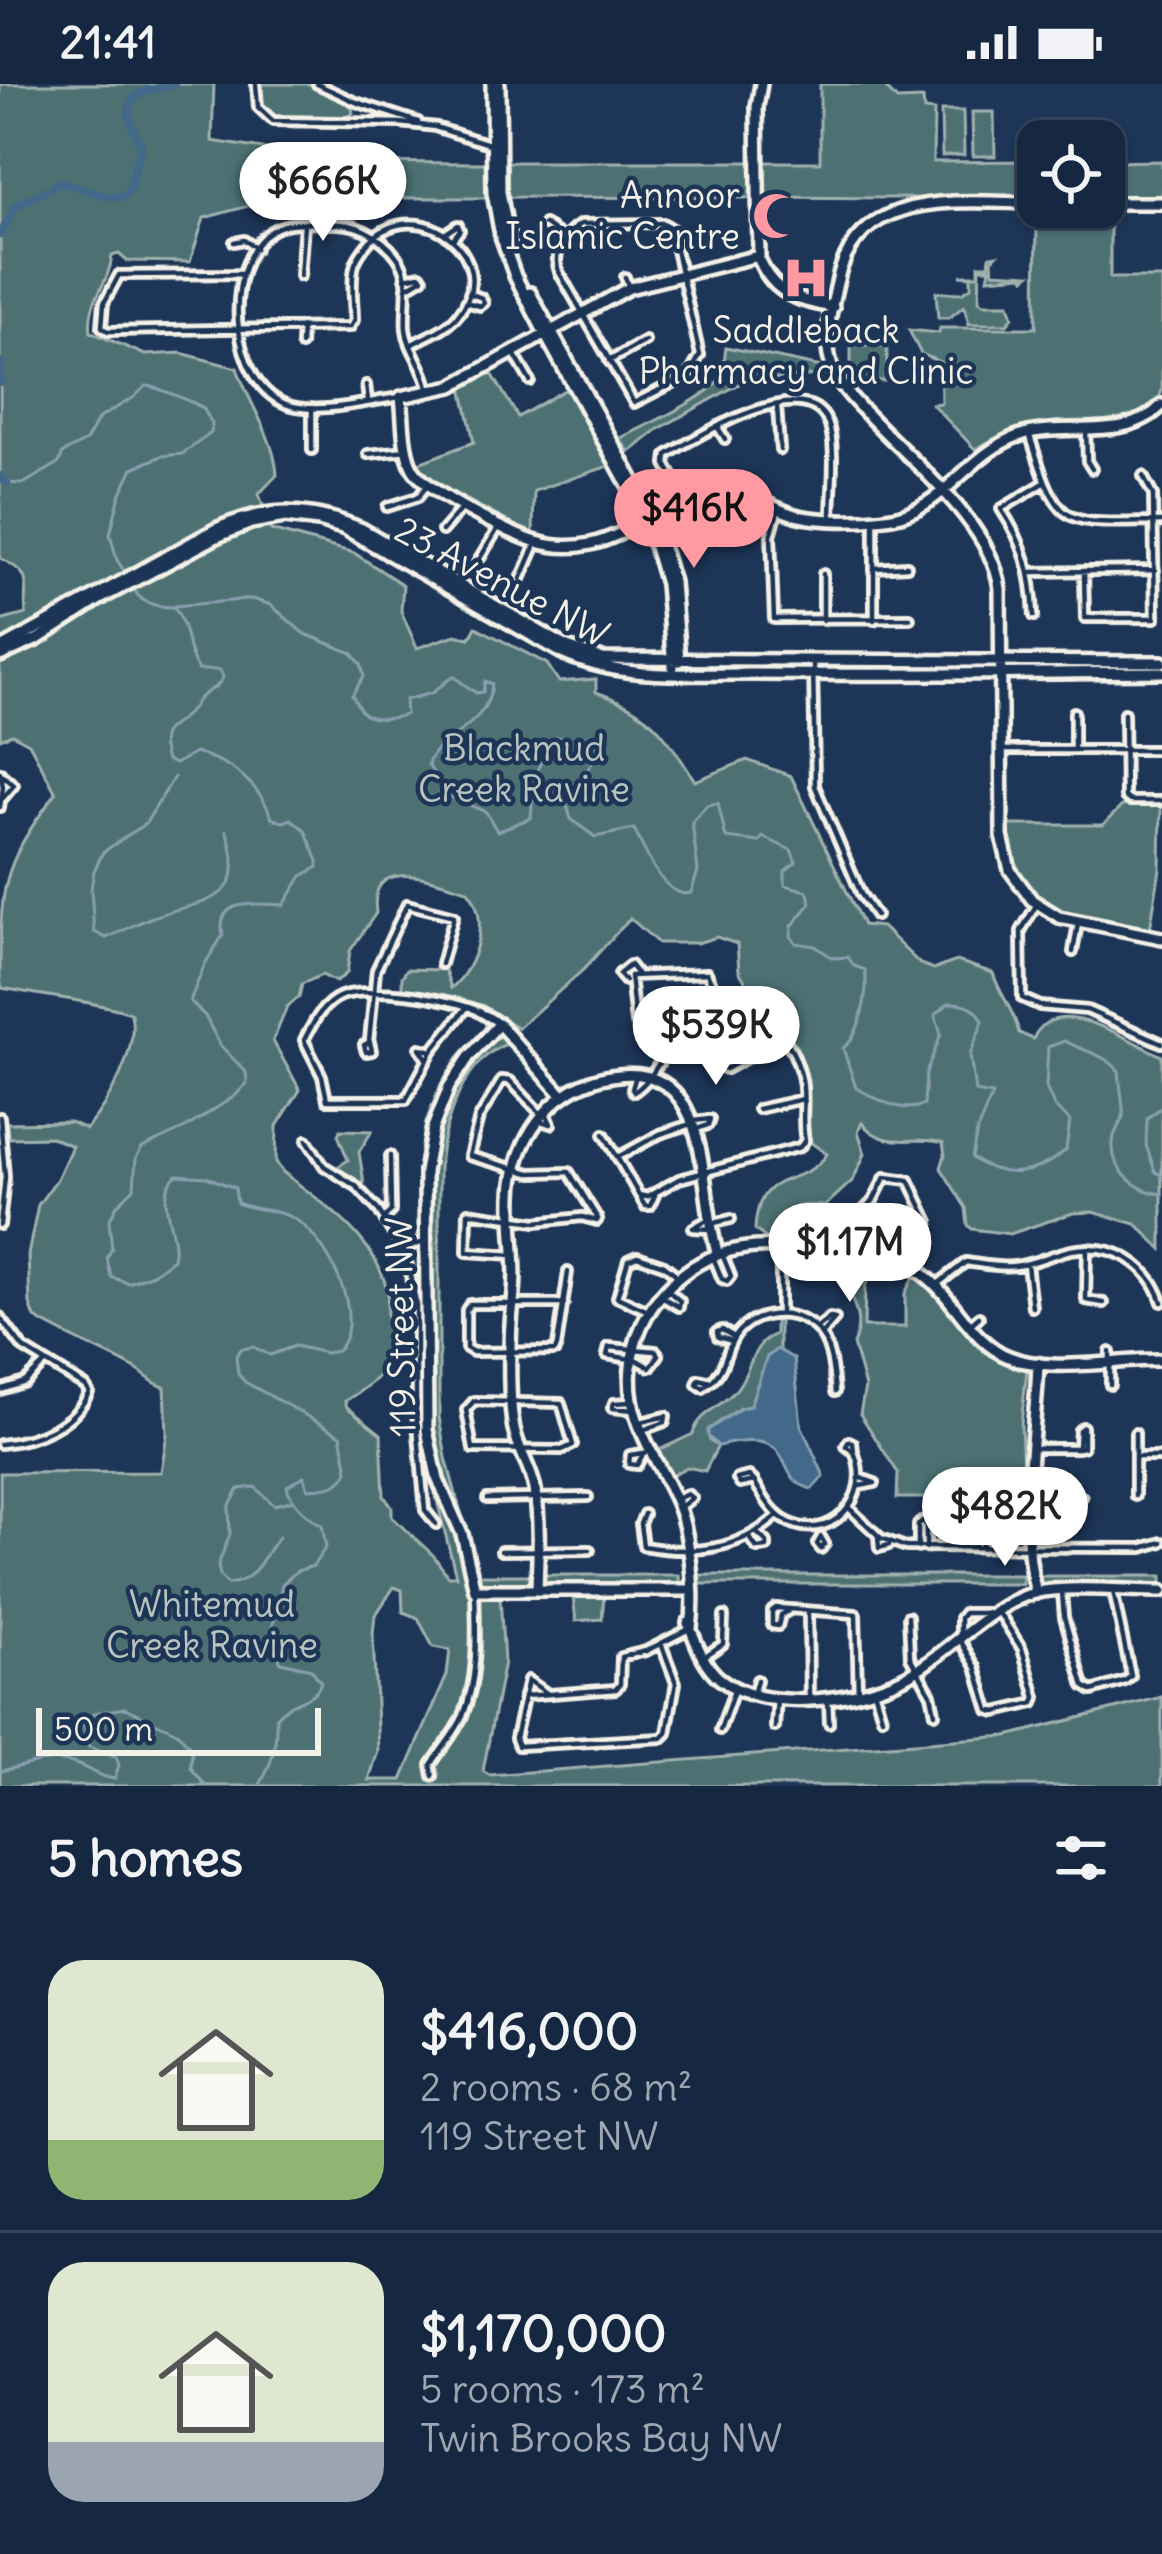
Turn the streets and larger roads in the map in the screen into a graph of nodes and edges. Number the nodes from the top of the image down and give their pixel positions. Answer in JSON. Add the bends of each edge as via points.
{"nodes":[{"id":1,"x":256,"y":84,"type":"edge"},
{"id":2,"x":317,"y":84,"type":"edge"},
{"id":3,"x":495,"y":84,"type":"edge"},
{"id":4,"x":761,"y":84,"type":"edge"},
{"id":5,"x":436,"y":128,"type":"junction"},
{"id":6,"x":495,"y":146,"type":"junction"},
{"id":7,"x":1017,"y":203,"type":"edge"},
{"id":8,"x":1125,"y":203,"type":"edge"},
{"id":9,"x":1162,"y":203,"type":"edge"},
{"id":10,"x":304,"y":224,"type":"junction"},
{"id":11,"x":544,"y":224,"type":"dead end"},
{"id":12,"x":446,"y":233,"type":"junction"},
{"id":13,"x":375,"y":237,"type":"junction"},
{"id":14,"x":453,"y":239,"type":"junction"},
{"id":15,"x":565,"y":239,"type":"junction"},
{"id":16,"x":233,"y":242,"type":"dead end"},
{"id":17,"x":256,"y":248,"type":"junction"},
{"id":18,"x":758,"y":256,"type":"junction"},
{"id":19,"x":242,"y":274,"type":"junction"},
{"id":20,"x":682,"y":275,"type":"junction"},
{"id":21,"x":300,"y":276,"type":"dead end"},
{"id":22,"x":405,"y":278,"type":"junction"},
{"id":23,"x":406,"y":288,"type":"junction"},
{"id":24,"x":469,"y":293,"type":"junction"},
{"id":25,"x":466,"y":302,"type":"junction"},
{"id":26,"x":833,"y":307,"type":"junction"},
{"id":27,"x":582,"y":314,"type":"junction"},
{"id":28,"x":240,"y":327,"type":"junction"},
{"id":29,"x":302,"y":327,"type":"junction"},
{"id":30,"x":548,"y":333,"type":"junction"},
{"id":31,"x":645,"y":341,"type":"dead end"},
{"id":32,"x":302,"y":345,"type":"dead end"},
{"id":33,"x":411,"y":345,"type":"junction"},
{"id":34,"x":513,"y":352,"type":"junction"},
{"id":35,"x":608,"y":361,"type":"junction"},
{"id":36,"x":530,"y":381,"type":"dead end"},
{"id":37,"x":366,"y":385,"type":"dead end"},
{"id":38,"x":429,"y":394,"type":"junction"},
{"id":39,"x":401,"y":397,"type":"junction"},
{"id":40,"x":368,"y":401,"type":"junction"},
{"id":41,"x":777,"y":406,"type":"junction"},
{"id":42,"x":311,"y":408,"type":"junction"},
{"id":43,"x":1160,"y":413,"type":"edge"},
{"id":44,"x":717,"y":426,"type":"junction"},
{"id":45,"x":1086,"y":428,"type":"junction"},
{"id":46,"x":1029,"y":433,"type":"junction"},
{"id":47,"x":725,"y":440,"type":"dead end"},
{"id":48,"x":312,"y":450,"type":"dead end"},
{"id":49,"x":407,"y":450,"type":"junction"},
{"id":50,"x":780,"y":450,"type":"dead end"},
{"id":51,"x":368,"y":454,"type":"dead end"},
{"id":52,"x":1092,"y":469,"type":"dead end"},
{"id":53,"x":1143,"y":476,"type":"dead end"},
{"id":54,"x":1044,"y":483,"type":"junction"},
{"id":55,"x":428,"y":485,"type":"junction"},
{"id":56,"x":940,"y":491,"type":"junction"},
{"id":57,"x":686,"y":503,"type":"junction"},
{"id":58,"x":464,"y":505,"type":"junction"},
{"id":59,"x":387,"y":507,"type":"dead end"},
{"id":60,"x":778,"y":508,"type":"junction"},
{"id":61,"x":830,"y":518,"type":"junction"},
{"id":62,"x":874,"y":518,"type":"junction"},
{"id":63,"x":650,"y":519,"type":"junction"},
{"id":64,"x":1158,"y":523,"type":"edge"},
{"id":65,"x":500,"y":525,"type":"junction"},
{"id":66,"x":442,"y":531,"type":"dead end"},
{"id":67,"x":537,"y":542,"type":"junction"},
{"id":68,"x":907,"y":566,"type":"dead end"},
{"id":69,"x":474,"y":568,"type":"dead end"},
{"id":70,"x":874,"y":568,"type":"junction"},
{"id":71,"x":149,"y":569,"type":"junction"},
{"id":72,"x":1084,"y":571,"type":"junction"},
{"id":73,"x":1155,"y":571,"type":"junction"},
{"id":74,"x":1032,"y":572,"type":"junction"},
{"id":75,"x":823,"y":574,"type":"dead end"},
{"id":76,"x":521,"y":579,"type":"dead end"},
{"id":77,"x":1034,"y":616,"type":"dead end"},
{"id":78,"x":910,"y":618,"type":"dead end"},
{"id":79,"x":823,"y":620,"type":"junction"},
{"id":80,"x":874,"y":620,"type":"junction"},
{"id":81,"x":678,"y":637,"type":"junction"},
{"id":82,"x":1001,"y":647,"type":"junction"},
{"id":83,"x":0,"y":652,"type":"edge"},
{"id":84,"x":739,"y":661,"type":"junction"},
{"id":85,"x":813,"y":661,"type":"junction"},
{"id":86,"x":1033,"y":661,"type":"junction"},
{"id":87,"x":1077,"y":662,"type":"junction"},
{"id":88,"x":1162,"y":662,"type":"edge"},
{"id":89,"x":674,"y":665,"type":"junction"},
{"id":90,"x":1001,"y":667,"type":"junction"},
{"id":91,"x":1162,"y":672,"type":"edge"},
{"id":92,"x":813,"y":674,"type":"junction"},
{"id":93,"x":1074,"y":712,"type":"dead end"},
{"id":94,"x":1124,"y":713,"type":"dead end"},
{"id":95,"x":1001,"y":750,"type":"junction"},
{"id":96,"x":1074,"y":750,"type":"junction"},
{"id":97,"x":1124,"y":750,"type":"junction"},
{"id":98,"x":1162,"y":750,"type":"edge"},
{"id":99,"x":0,"y":773,"type":"edge"},
{"id":100,"x":1162,"y":801,"type":"edge"},
{"id":101,"x":0,"y":807,"type":"edge"},
{"id":102,"x":1036,"y":904,"type":"junction"},
{"id":103,"x":876,"y":916,"type":"dead end"},
{"id":104,"x":1078,"y":923,"type":"junction"},
{"id":105,"x":1162,"y":938,"type":"edge"},
{"id":106,"x":1072,"y":952,"type":"dead end"},
{"id":107,"x":440,"y":964,"type":"dead end"},
{"id":108,"x":638,"y":974,"type":"junction"},
{"id":109,"x":628,"y":984,"type":"junction"},
{"id":110,"x":374,"y":993,"type":"junction"},
{"id":111,"x":469,"y":1007,"type":"junction"},
{"id":112,"x":723,"y":1007,"type":"junction"},
{"id":113,"x":499,"y":1024,"type":"junction"},
{"id":114,"x":679,"y":1033,"type":"junction"},
{"id":115,"x":785,"y":1037,"type":"junction"},
{"id":116,"x":369,"y":1042,"type":"dead end"},
{"id":117,"x":1162,"y":1043,"type":"edge"},
{"id":118,"x":432,"y":1051,"type":"junction"},
{"id":119,"x":427,"y":1059,"type":"junction"},
{"id":120,"x":744,"y":1059,"type":"dead end"},
{"id":121,"x":649,"y":1079,"type":"junction"},
{"id":122,"x":563,"y":1096,"type":"junction"},
{"id":123,"x":802,"y":1099,"type":"junction"},
{"id":124,"x":758,"y":1109,"type":"dead end"},
{"id":125,"x":541,"y":1116,"type":"junction"},
{"id":126,"x":0,"y":1120,"type":"edge"},
{"id":127,"x":695,"y":1124,"type":"junction"},
{"id":128,"x":604,"y":1134,"type":"dead end"},
{"id":129,"x":308,"y":1140,"type":"dead end"},
{"id":130,"x":390,"y":1156,"type":"dead end"},
{"id":131,"x":618,"y":1157,"type":"junction"},
{"id":132,"x":516,"y":1172,"type":"junction"},
{"id":133,"x":703,"y":1173,"type":"junction"},
{"id":134,"x":2,"y":1177,"type":"edge"},
{"id":135,"x":590,"y":1205,"type":"junction"},
{"id":136,"x":858,"y":1216,"type":"dead end"},
{"id":137,"x":514,"y":1217,"type":"junction"},
{"id":138,"x":582,"y":1217,"type":"junction"},
{"id":139,"x":385,"y":1218,"type":"junction"},
{"id":140,"x":730,"y":1219,"type":"dead end"},
{"id":141,"x":709,"y":1224,"type":"junction"},
{"id":142,"x":0,"y":1225,"type":"edge"},
{"id":143,"x":425,"y":1245,"type":"junction"},
{"id":144,"x":780,"y":1247,"type":"junction"},
{"id":145,"x":1087,"y":1248,"type":"junction"},
{"id":146,"x":404,"y":1251,"type":"junction"},
{"id":147,"x":514,"y":1255,"type":"junction"},
{"id":148,"x":718,"y":1255,"type":"junction"},
{"id":149,"x":898,"y":1260,"type":"junction"},
{"id":150,"x":1027,"y":1264,"type":"junction"},
{"id":151,"x":568,"y":1272,"type":"dead end"},
{"id":152,"x":679,"y":1277,"type":"junction"},
{"id":153,"x":937,"y":1286,"type":"junction"},
{"id":154,"x":1162,"y":1302,"type":"edge"},
{"id":155,"x":1104,"y":1303,"type":"dead end"},
{"id":156,"x":514,"y":1304,"type":"junction"},
{"id":157,"x":564,"y":1304,"type":"junction"},
{"id":158,"x":1032,"y":1307,"type":"dead end"},
{"id":159,"x":649,"y":1312,"type":"junction"},
{"id":160,"x":780,"y":1313,"type":"junction"},
{"id":161,"x":0,"y":1317,"type":"edge"},
{"id":162,"x":979,"y":1317,"type":"dead end"},
{"id":163,"x":970,"y":1325,"type":"junction"},
{"id":164,"x":3,"y":1329,"type":"edge"},
{"id":165,"x":513,"y":1353,"type":"junction"},
{"id":166,"x":1110,"y":1358,"type":"junction"},
{"id":167,"x":45,"y":1362,"type":"junction"},
{"id":168,"x":1035,"y":1363,"type":"junction"},
{"id":169,"x":1162,"y":1363,"type":"edge"},
{"id":170,"x":711,"y":1382,"type":"dead end"},
{"id":171,"x":1110,"y":1385,"type":"dead end"},
{"id":172,"x":0,"y":1390,"type":"edge"},
{"id":173,"x":835,"y":1392,"type":"dead end"},
{"id":174,"x":513,"y":1401,"type":"junction"},
{"id":175,"x":1135,"y":1433,"type":"dead end"},
{"id":176,"x":0,"y":1444,"type":"edge"},
{"id":177,"x":1029,"y":1444,"type":"junction"},
{"id":178,"x":1078,"y":1448,"type":"dead end"},
{"id":179,"x":523,"y":1450,"type":"junction"},
{"id":180,"x":854,"y":1452,"type":"dead end"},
{"id":181,"x":1135,"y":1457,"type":"junction"},
{"id":182,"x":1162,"y":1457,"type":"edge"},
{"id":183,"x":754,"y":1481,"type":"dead end"},
{"id":184,"x":440,"y":1486,"type":"junction"},
{"id":185,"x":426,"y":1489,"type":"junction"},
{"id":186,"x":1135,"y":1496,"type":"dead end"},
{"id":187,"x":587,"y":1497,"type":"dead end"},
{"id":188,"x":1030,"y":1497,"type":"junction"},
{"id":189,"x":1082,"y":1497,"type":"dead end"},
{"id":190,"x":487,"y":1499,"type":"dead end"},
{"id":191,"x":536,"y":1501,"type":"junction"},
{"id":192,"x":850,"y":1509,"type":"junction"},
{"id":193,"x":644,"y":1514,"type":"dead end"},
{"id":194,"x":778,"y":1515,"type":"junction"},
{"id":195,"x":436,"y":1524,"type":"dead end"},
{"id":196,"x":820,"y":1526,"type":"junction"},
{"id":197,"x":758,"y":1534,"type":"junction"},
{"id":198,"x":821,"y":1537,"type":"dead end"},
{"id":199,"x":750,"y":1539,"type":"junction"},
{"id":200,"x":1162,"y":1542,"type":"edge"},
{"id":201,"x":686,"y":1549,"type":"junction"},
{"id":202,"x":537,"y":1550,"type":"junction"},
{"id":203,"x":590,"y":1550,"type":"dead end"},
{"id":204,"x":1031,"y":1550,"type":"junction"},
{"id":205,"x":501,"y":1551,"type":"dead end"},
{"id":206,"x":475,"y":1590,"type":"junction"},
{"id":207,"x":537,"y":1590,"type":"junction"},
{"id":208,"x":688,"y":1591,"type":"junction"},
{"id":209,"x":1062,"y":1592,"type":"junction"},
{"id":210,"x":1113,"y":1592,"type":"junction"},
{"id":211,"x":1162,"y":1592,"type":"edge"},
{"id":212,"x":1034,"y":1593,"type":"junction"},
{"id":213,"x":788,"y":1611,"type":"dead end"},
{"id":214,"x":808,"y":1611,"type":"junction"},
{"id":215,"x":997,"y":1613,"type":"junction"},
{"id":216,"x":724,"y":1616,"type":"dead end"},
{"id":217,"x":908,"y":1616,"type":"dead end"},
{"id":218,"x":691,"y":1628,"type":"junction"},
{"id":219,"x":960,"y":1640,"type":"junction"},
{"id":220,"x":661,"y":1643,"type":"junction"},
{"id":221,"x":702,"y":1658,"type":"junction"},
{"id":222,"x":916,"y":1671,"type":"junction"},
{"id":223,"x":757,"y":1680,"type":"dead end"},
{"id":224,"x":735,"y":1688,"type":"junction"},
{"id":225,"x":874,"y":1690,"type":"junction"},
{"id":226,"x":548,"y":1694,"type":"junction"},
{"id":227,"x":857,"y":1694,"type":"junction"},
{"id":228,"x":753,"y":1695,"type":"junction"},
{"id":229,"x":524,"y":1696,"type":"junction"},
{"id":230,"x":777,"y":1698,"type":"junction"},
{"id":231,"x":808,"y":1698,"type":"junction"},
{"id":232,"x":829,"y":1698,"type":"junction"},
{"id":233,"x":935,"y":1713,"type":"dead end"},
{"id":234,"x":882,"y":1717,"type":"dead end"},
{"id":235,"x":829,"y":1723,"type":"dead end"},
{"id":236,"x":775,"y":1727,"type":"dead end"},
{"id":237,"x":720,"y":1730,"type":"dead end"},
{"id":238,"x":433,"y":1776,"type":"dead end"}],
"edges":[{"from":1,"to":5,"type":"street","via":[[259,110],[272,121]]},
{"from":2,"to":5,"type":"street"},
{"from":3,"to":6,"type":"street"},
{"from":4,"to":18,"type":"street"},
{"from":5,"to":6,"type":"street"},
{"from":6,"to":30,"type":"street","via":[[507,236]]},
{"from":7,"to":26,"type":"street","via":[[932,203],[892,213],[850,250]]},
{"from":8,"to":9,"type":"street"},
{"from":10,"to":13,"type":"street","via":[[351,224]]},
{"from":10,"to":17,"type":"street","via":[[274,229]]},
{"from":10,"to":21,"type":"street"},
{"from":11,"to":15,"type":"street"},
{"from":12,"to":13,"type":"street","via":[[406,223]]},
{"from":12,"to":14,"type":"street"},
{"from":12,"to":14,"type":"street","via":[[458,225]]},
{"from":13,"to":22,"type":"street"},
{"from":13,"to":29,"type":"street","via":[[355,266],[352,326]]},
{"from":14,"to":24,"type":"street","via":[[469,261]]},
{"from":15,"to":20,"type":"street","via":[[585,223],[668,224]]},
{"from":15,"to":27,"type":"street","via":[[556,266]]},
{"from":16,"to":17,"type":"street"},
{"from":17,"to":19,"type":"street"},
{"from":18,"to":20,"type":"street"},
{"from":18,"to":26,"type":"street","via":[[784,293]]},
{"from":19,"to":28,"type":"street"},
{"from":19,"to":28,"type":"street","via":[[118,275],[102,307],[103,329]]},
{"from":20,"to":27,"type":"street","via":[[627,282]]},
{"from":20,"to":35,"type":"street","via":[[700,347],[686,377],[634,403]]},
{"from":22,"to":23,"type":"street"},
{"from":22,"to":23,"type":"street","via":[[423,278]]},
{"from":23,"to":33,"type":"street"},
{"from":24,"to":25,"type":"street"},
{"from":24,"to":25,"type":"street","via":[[484,303]]},
{"from":25,"to":33,"type":"street","via":[[453,321]]},
{"from":26,"to":56,"type":"street","via":[[828,349],[838,379]]},
{"from":27,"to":30,"type":"street"},
{"from":27,"to":35,"type":"street"},
{"from":28,"to":29,"type":"street"},
{"from":28,"to":42,"type":"street","via":[[243,358],[261,388]]},
{"from":29,"to":32,"type":"street"},
{"from":30,"to":34,"type":"street"},
{"from":30,"to":63,"type":"street"},
{"from":31,"to":35,"type":"street"},
{"from":33,"to":38,"type":"street"},
{"from":34,"to":36,"type":"street"},
{"from":34,"to":38,"type":"street"},
{"from":37,"to":40,"type":"street"},
{"from":38,"to":39,"type":"street"},
{"from":39,"to":40,"type":"street"},
{"from":39,"to":49,"type":"street"},
{"from":40,"to":42,"type":"street"},
{"from":41,"to":44,"type":"street"},
{"from":41,"to":50,"type":"street"},
{"from":41,"to":61,"type":"street","via":[[816,410],[830,430]]},
{"from":42,"to":48,"type":"street"},
{"from":43,"to":45,"type":"street"},
{"from":44,"to":47,"type":"street"},
{"from":44,"to":57,"type":"street","via":[[664,458]]},
{"from":45,"to":46,"type":"street"},
{"from":45,"to":52,"type":"street"},
{"from":46,"to":54,"type":"street"},
{"from":46,"to":56,"type":"street","via":[[985,452]]},
{"from":49,"to":51,"type":"street"},
{"from":49,"to":55,"type":"street"},
{"from":53,"to":64,"type":"street"},
{"from":54,"to":64,"type":"street","via":[[1072,518]]},
{"from":54,"to":74,"type":"street","via":[[1001,509]]},
{"from":55,"to":58,"type":"street"},
{"from":55,"to":59,"type":"street"},
{"from":56,"to":62,"type":"street","via":[[910,512]]},
{"from":56,"to":82,"type":"street","via":[[993,558]]},
{"from":57,"to":60,"type":"street","via":[[727,493]]},
{"from":57,"to":63,"type":"street"},
{"from":58,"to":65,"type":"street"},
{"from":58,"to":66,"type":"street"},
{"from":60,"to":61,"type":"street"},
{"from":60,"to":79,"type":"street","via":[[773,618]]},
{"from":61,"to":62,"type":"street"},
{"from":62,"to":70,"type":"street"},
{"from":63,"to":67,"type":"street","via":[[584,545]]},
{"from":63,"to":81,"type":"street","via":[[673,582]]},
{"from":63,"to":89,"type":"street"},
{"from":64,"to":73,"type":"street"},
{"from":65,"to":67,"type":"street"},
{"from":65,"to":69,"type":"street"},
{"from":67,"to":76,"type":"street"},
{"from":68,"to":70,"type":"street"},
{"from":70,"to":80,"type":"street"},
{"from":71,"to":83,"type":"street","name":"23 Avenue NW"},
{"from":71,"to":89,"type":"street","name":"23 Avenue NW","via":[[251,523],[319,521],[564,654],[601,668]]},
{"from":71,"to":89,"type":"street","name":"23 Avenue NW","via":[[250,516],[320,514],[362,529],[567,647]]},
{"from":72,"to":73,"type":"street"},
{"from":72,"to":73,"type":"street","via":[[1085,618],[1155,618]]},
{"from":72,"to":74,"type":"street"},
{"from":74,"to":77,"type":"street"},
{"from":75,"to":79,"type":"street"},
{"from":78,"to":80,"type":"street"},
{"from":79,"to":80,"type":"street"},
{"from":81,"to":84,"type":"street","via":[[697,656]]},
{"from":81,"to":89,"type":"street"},
{"from":82,"to":86,"type":"street"},
{"from":82,"to":90,"type":"street"},
{"from":84,"to":85,"type":"street","name":"23 Avenue NW"},
{"from":84,"to":89,"type":"street","name":"23 Avenue NW"},
{"from":85,"to":90,"type":"street","name":"23 Avenue NW"},
{"from":85,"to":92,"type":"street"},
{"from":86,"to":87,"type":"street","name":"23 Avenue NW"},
{"from":86,"to":90,"type":"street","name":"23 Avenue NW"},
{"from":87,"to":88,"type":"street","name":"23 Avenue NW"},
{"from":87,"to":90,"type":"street"},
{"from":89,"to":92,"type":"street","name":"23 Avenue NW"},
{"from":90,"to":91,"type":"street","name":"23 Avenue NW"},
{"from":90,"to":92,"type":"street","name":"23 Avenue NW"},
{"from":90,"to":95,"type":"street"},
{"from":92,"to":103,"type":"street","via":[[816,789]]},
{"from":93,"to":96,"type":"street"},
{"from":94,"to":97,"type":"street"},
{"from":95,"to":96,"type":"street"},
{"from":95,"to":102,"type":"street","via":[[1004,851]]},
{"from":96,"to":97,"type":"street"},
{"from":97,"to":98,"type":"street"},
{"from":97,"to":100,"type":"street","via":[[1126,799]]},
{"from":99,"to":101,"type":"street"},
{"from":102,"to":104,"type":"street"},
{"from":102,"to":117,"type":"street","via":[[1020,934],[1020,996],[1088,1010]]},
{"from":104,"to":105,"type":"street"},
{"from":104,"to":106,"type":"street"},
{"from":107,"to":110,"type":"street","via":[[453,914],[407,904]]},
{"from":108,"to":109,"type":"street"},
{"from":108,"to":109,"type":"street","via":[[630,965],[619,972]]},
{"from":108,"to":112,"type":"street","via":[[707,973]]},
{"from":109,"to":114,"type":"street","via":[[635,1022]]},
{"from":110,"to":111,"type":"street"},
{"from":110,"to":116,"type":"street"},
{"from":110,"to":119,"type":"street","via":[[332,1001],[305,1038],[327,1100],[405,1101]]},
{"from":111,"to":113,"type":"street"},
{"from":111,"to":118,"type":"street"},
{"from":112,"to":114,"type":"street"},
{"from":112,"to":115,"type":"street","via":[[751,1008]]},
{"from":113,"to":122,"type":"street"},
{"from":113,"to":143,"type":"street","name":"119 Street NW","via":[[439,1109],[425,1172]]},
{"from":114,"to":121,"type":"street"},
{"from":115,"to":120,"type":"street"},
{"from":115,"to":123,"type":"street"},
{"from":118,"to":119,"type":"street"},
{"from":118,"to":119,"type":"street","via":[[419,1048]]},
{"from":121,"to":122,"type":"street","via":[[604,1077]]},
{"from":121,"to":127,"type":"street","via":[[675,1094]]},
{"from":122,"to":125,"type":"street"},
{"from":123,"to":124,"type":"street"},
{"from":123,"to":133,"type":"street","via":[[804,1144]]},
{"from":125,"to":132,"type":"street"},
{"from":125,"to":132,"type":"street","via":[[505,1080],[479,1118],[469,1156]]},
{"from":126,"to":134,"type":"street"},
{"from":127,"to":131,"type":"street"},
{"from":127,"to":133,"type":"street"},
{"from":128,"to":131,"type":"street"},
{"from":129,"to":139,"type":"street","name":"119 Street NW","via":[[324,1166]]},
{"from":130,"to":139,"type":"street"},
{"from":131,"to":133,"type":"street","via":[[647,1207],[658,1191]]},
{"from":132,"to":135,"type":"street","via":[[568,1172]]},
{"from":132,"to":137,"type":"street"},
{"from":133,"to":141,"type":"street"},
{"from":134,"to":142,"type":"street"},
{"from":135,"to":138,"type":"street"},
{"from":135,"to":138,"type":"street","via":[[598,1220]]},
{"from":136,"to":149,"type":"street","via":[[885,1177],[908,1179],[929,1222]]},
{"from":137,"to":138,"type":"street"},
{"from":137,"to":147,"type":"street"},
{"from":137,"to":147,"type":"street","via":[[468,1212],[467,1252]]},
{"from":139,"to":146,"type":"street","name":"119 Street NW"},
{"from":140,"to":141,"type":"street"},
{"from":141,"to":148,"type":"street"},
{"from":143,"to":146,"type":"street"},
{"from":143,"to":184,"type":"street","name":"119 Street NW","via":[[426,1418]]},
{"from":144,"to":148,"type":"street"},
{"from":144,"to":149,"type":"street","via":[[866,1249]]},
{"from":144,"to":160,"type":"street"},
{"from":145,"to":150,"type":"street"},
{"from":145,"to":154,"type":"street","via":[[1131,1259]]},
{"from":145,"to":155,"type":"street","via":[[1086,1300]]},
{"from":146,"to":185,"type":"street","name":"119 Street NW","via":[[416,1302]]},
{"from":147,"to":156,"type":"street"},
{"from":148,"to":152,"type":"street"},
{"from":149,"to":153,"type":"street"},
{"from":150,"to":153,"type":"street","via":[[966,1262]]},
{"from":150,"to":158,"type":"street"},
{"from":151,"to":157,"type":"street"},
{"from":152,"to":159,"type":"street"},
{"from":152,"to":159,"type":"street","via":[[634,1256],[624,1267],[616,1297]]},
{"from":153,"to":163,"type":"street"},
{"from":156,"to":157,"type":"street"},
{"from":156,"to":165,"type":"street"},
{"from":156,"to":165,"type":"street","via":[[467,1306],[467,1349]]},
{"from":157,"to":165,"type":"street","via":[[555,1351]]},
{"from":159,"to":201,"type":"street","via":[[632,1355],[632,1406],[646,1454],[677,1504]]},
{"from":160,"to":170,"type":"street","via":[[751,1321]]},
{"from":160,"to":173,"type":"street","via":[[819,1332]]},
{"from":161,"to":164,"type":"street"},
{"from":162,"to":163,"type":"street"},
{"from":163,"to":168,"type":"street","via":[[999,1353]]},
{"from":164,"to":167,"type":"street"},
{"from":165,"to":174,"type":"street"},
{"from":166,"to":168,"type":"street"},
{"from":166,"to":169,"type":"street"},
{"from":166,"to":171,"type":"street"},
{"from":167,"to":172,"type":"street","via":[[25,1382]]},
{"from":167,"to":176,"type":"street","via":[[85,1385],[88,1398],[51,1430]]},
{"from":168,"to":177,"type":"street"},
{"from":174,"to":179,"type":"street"},
{"from":174,"to":179,"type":"street","via":[[468,1404],[472,1448]]},
{"from":174,"to":179,"type":"street","via":[[562,1403],[573,1445]]},
{"from":175,"to":181,"type":"street"},
{"from":177,"to":178,"type":"street"},
{"from":177,"to":188,"type":"street"},
{"from":179,"to":191,"type":"street"},
{"from":180,"to":192,"type":"street","via":[[860,1482]]},
{"from":181,"to":182,"type":"street"},
{"from":181,"to":186,"type":"street"},
{"from":183,"to":194,"type":"street"},
{"from":184,"to":185,"type":"street"},
{"from":184,"to":206,"type":"street","name":"119 Street NW"},
{"from":185,"to":195,"type":"street","name":"119 Street NW","via":[[425,1510]]},
{"from":187,"to":191,"type":"street"},
{"from":188,"to":189,"type":"street"},
{"from":188,"to":204,"type":"street"},
{"from":190,"to":191,"type":"street"},
{"from":191,"to":202,"type":"street"},
{"from":192,"to":196,"type":"street"},
{"from":192,"to":204,"type":"street","via":[[891,1543]]},
{"from":193,"to":201,"type":"street","via":[[643,1546]]},
{"from":194,"to":196,"type":"street"},
{"from":194,"to":197,"type":"street"},
{"from":196,"to":198,"type":"street"},
{"from":197,"to":199,"type":"street"},
{"from":197,"to":199,"type":"street","via":[[767,1547]]},
{"from":199,"to":201,"type":"street"},
{"from":200,"to":204,"type":"street"},
{"from":201,"to":208,"type":"street"},
{"from":202,"to":203,"type":"street"},
{"from":202,"to":205,"type":"street"},
{"from":202,"to":207,"type":"street"},
{"from":204,"to":212,"type":"street"},
{"from":206,"to":207,"type":"street"},
{"from":206,"to":238,"type":"street","name":"119 Street NW","via":[[467,1702],[431,1765]]},
{"from":207,"to":208,"type":"street"},
{"from":208,"to":218,"type":"street"},
{"from":209,"to":210,"type":"street"},
{"from":209,"to":210,"type":"street","via":[[1086,1690],[1130,1677]]},
{"from":209,"to":212,"type":"street"},
{"from":210,"to":211,"type":"street"},
{"from":212,"to":215,"type":"street"},
{"from":213,"to":214,"type":"street"},
{"from":214,"to":227,"type":"street","via":[[855,1613]]},
{"from":214,"to":231,"type":"street"},
{"from":215,"to":219,"type":"street"},
{"from":215,"to":219,"type":"street","via":[[962,1614]]},
{"from":215,"to":219,"type":"street","via":[[1022,1649],[1036,1702],[991,1712]]},
{"from":216,"to":221,"type":"street","via":[[723,1643]]},
{"from":217,"to":222,"type":"street"},
{"from":218,"to":220,"type":"street"},
{"from":218,"to":221,"type":"street"},
{"from":219,"to":222,"type":"street"},
{"from":220,"to":226,"type":"street","via":[[620,1658],[619,1687]]},
{"from":220,"to":229,"type":"street","via":[[676,1688],[665,1736],[524,1748],[517,1745]]},
{"from":221,"to":224,"type":"street"},
{"from":222,"to":225,"type":"street"},
{"from":222,"to":233,"type":"street"},
{"from":223,"to":228,"type":"street"},
{"from":224,"to":228,"type":"street"},
{"from":224,"to":237,"type":"street"},
{"from":225,"to":227,"type":"street"},
{"from":225,"to":234,"type":"street"},
{"from":226,"to":229,"type":"street"},
{"from":226,"to":229,"type":"street","via":[[530,1679]]},
{"from":227,"to":232,"type":"street"},
{"from":228,"to":230,"type":"street"},
{"from":230,"to":231,"type":"street"},
{"from":230,"to":236,"type":"street"},
{"from":231,"to":232,"type":"street"},
{"from":232,"to":235,"type":"street"}]}
